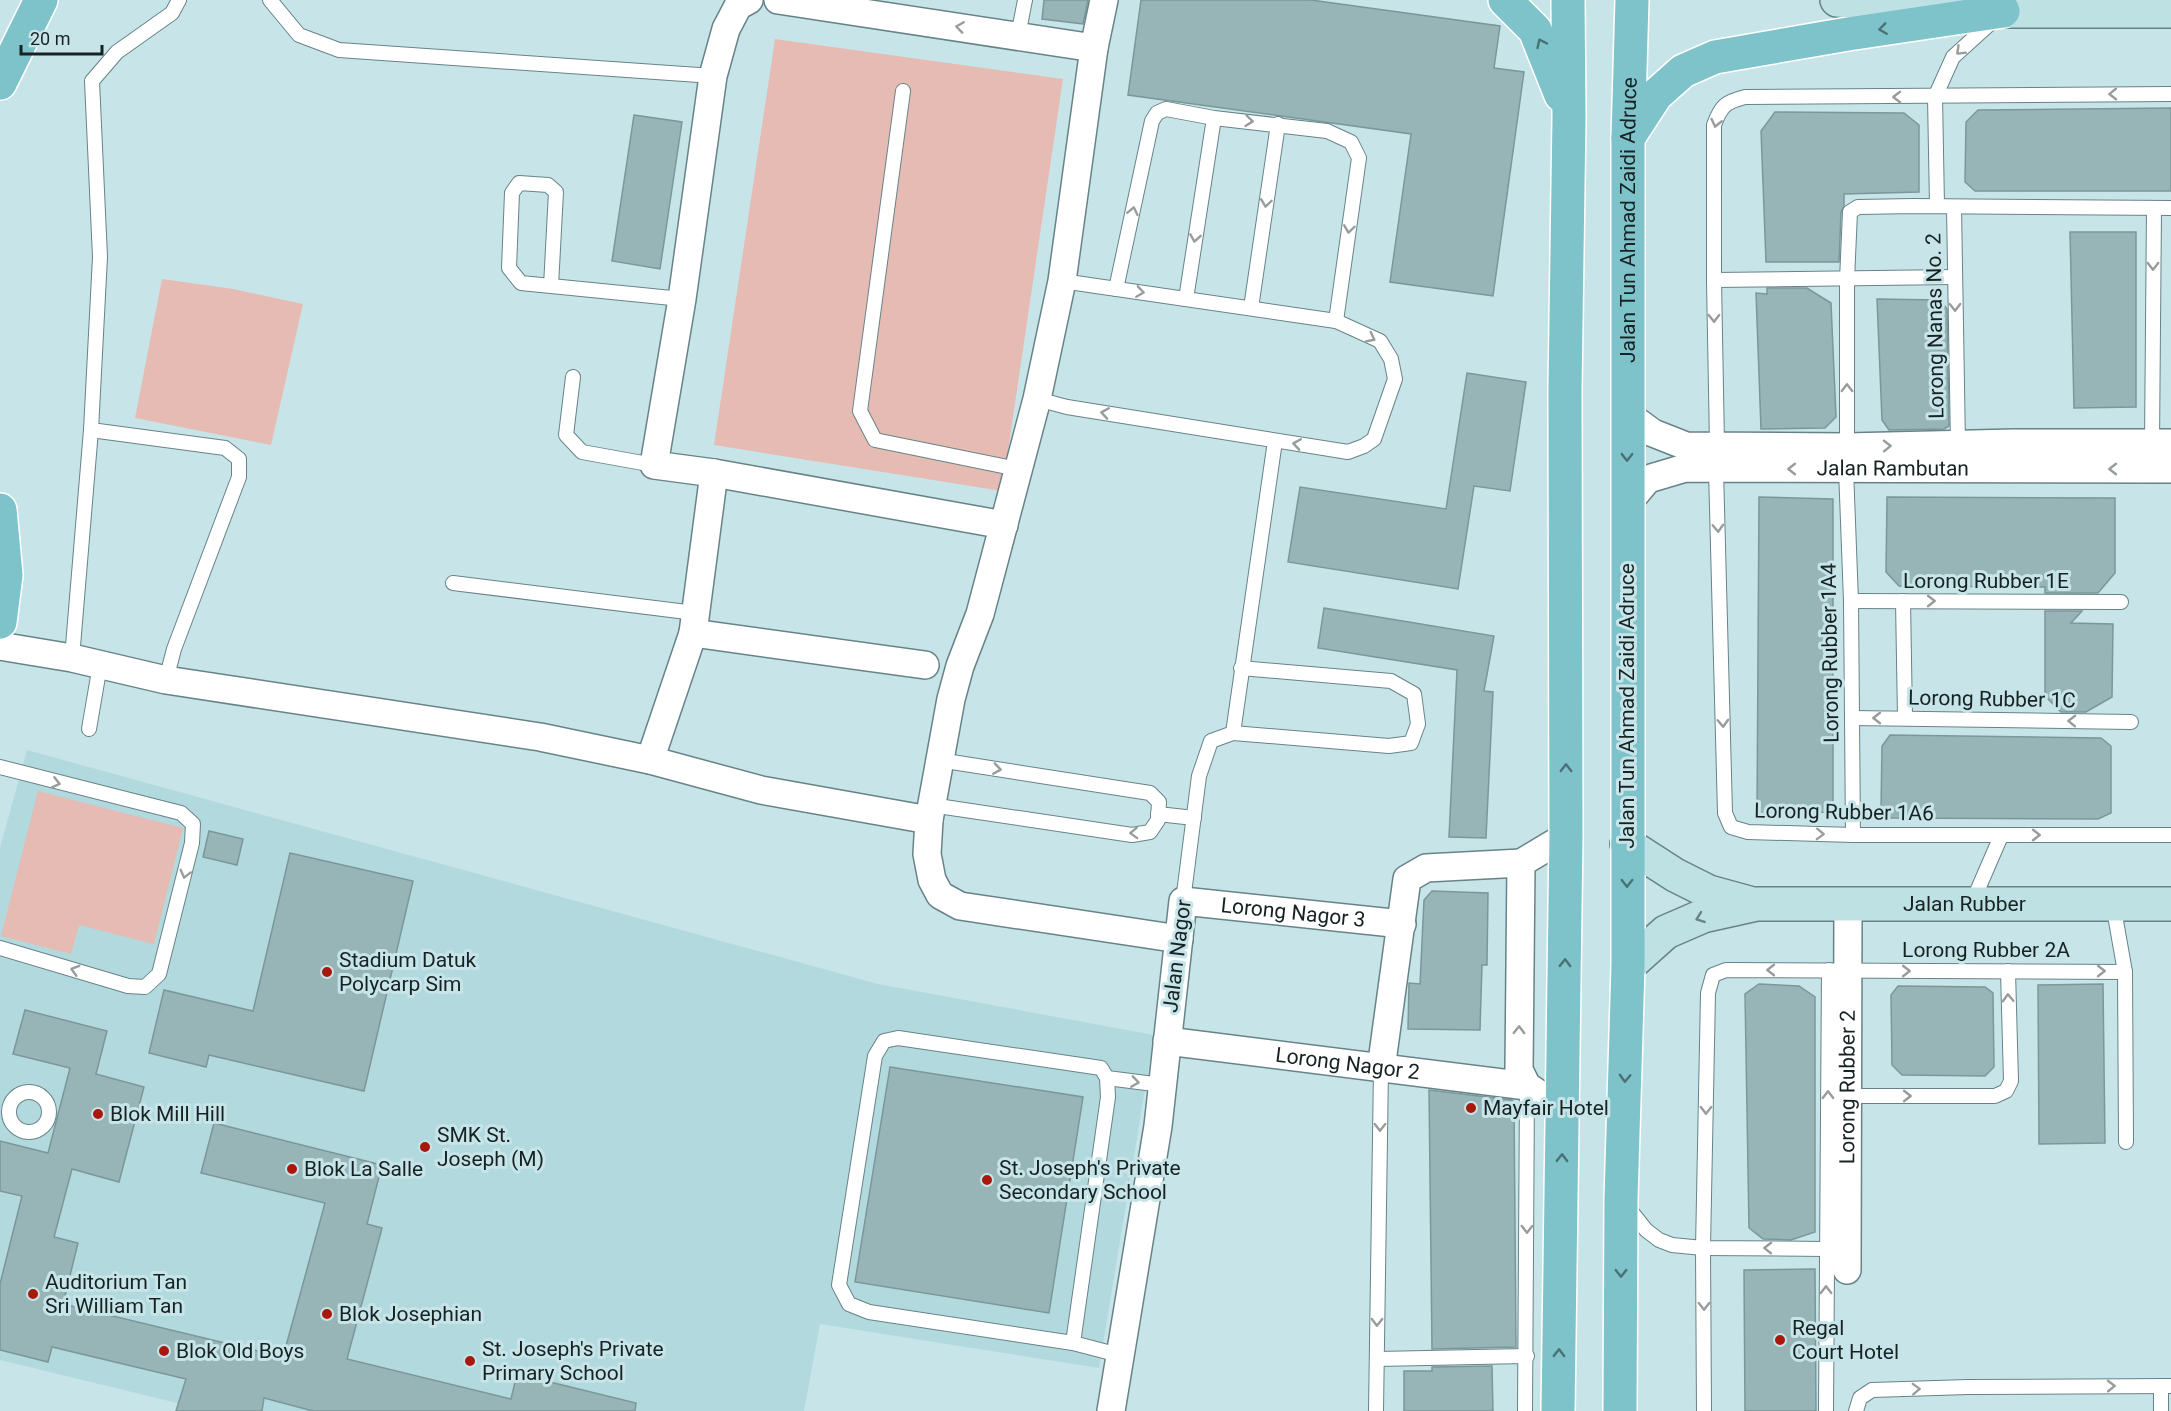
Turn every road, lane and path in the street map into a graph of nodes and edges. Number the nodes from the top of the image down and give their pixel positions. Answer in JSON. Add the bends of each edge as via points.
{"nodes":[{"id":1,"x":41,"y":0,"type":"edge"},
{"id":2,"x":179,"y":0,"type":"edge"},
{"id":3,"x":270,"y":0,"type":"edge"},
{"id":4,"x":749,"y":0,"type":"edge"},
{"id":5,"x":778,"y":0,"type":"edge"},
{"id":6,"x":1025,"y":0,"type":"edge"},
{"id":7,"x":1104,"y":0,"type":"edge"},
{"id":8,"x":1505,"y":0,"type":"edge"},
{"id":9,"x":1568,"y":0,"type":"edge"},
{"id":10,"x":1632,"y":0,"type":"edge"},
{"id":11,"x":1837,"y":0,"type":"edge"},
{"id":12,"x":1874,"y":2,"type":"edge"},
{"id":13,"x":2054,"y":5,"type":"edge"},
{"id":14,"x":2003,"y":11,"type":"junction"},
{"id":15,"x":2171,"y":11,"type":"edge"},
{"id":16,"x":1018,"y":36,"type":"junction"},
{"id":17,"x":1094,"y":48,"type":"junction"},
{"id":18,"x":713,"y":76,"type":"junction"},
{"id":19,"x":0,"y":83,"type":"edge"},
{"id":20,"x":903,"y":91,"type":"dead end"},
{"id":21,"x":2171,"y":94,"type":"edge"},
{"id":22,"x":1935,"y":97,"type":"junction"},
{"id":23,"x":1569,"y":117,"type":"junction"},
{"id":24,"x":1214,"y":118,"type":"junction"},
{"id":25,"x":1278,"y":124,"type":"junction"},
{"id":26,"x":1628,"y":138,"type":"junction"},
{"id":27,"x":1937,"y":206,"type":"junction"},
{"id":28,"x":1954,"y":207,"type":"junction"},
{"id":29,"x":2154,"y":208,"type":"junction"},
{"id":30,"x":2171,"y":208,"type":"edge"},
{"id":31,"x":1954,"y":277,"type":"junction"},
{"id":32,"x":1714,"y":280,"type":"junction"},
{"id":33,"x":1847,"y":280,"type":"junction"},
{"id":34,"x":1062,"y":281,"type":"junction"},
{"id":35,"x":551,"y":286,"type":"junction"},
{"id":36,"x":1116,"y":289,"type":"junction"},
{"id":37,"x":682,"y":299,"type":"junction"},
{"id":38,"x":1186,"y":299,"type":"junction"},
{"id":39,"x":1251,"y":308,"type":"junction"},
{"id":40,"x":1336,"y":321,"type":"junction"},
{"id":41,"x":573,"y":377,"type":"dead end"},
{"id":42,"x":1038,"y":399,"type":"junction"},
{"id":43,"x":1627,"y":414,"type":"junction"},
{"id":44,"x":91,"y":430,"type":"junction"},
{"id":45,"x":1275,"y":441,"type":"junction"},
{"id":46,"x":2162,"y":443,"type":"edge"},
{"id":47,"x":1958,"y":445,"type":"junction"},
{"id":48,"x":1716,"y":457,"type":"junction"},
{"id":49,"x":1846,"y":458,"type":"junction"},
{"id":50,"x":654,"y":465,"type":"junction"},
{"id":51,"x":1017,"y":469,"type":"junction"},
{"id":52,"x":2171,"y":469,"type":"edge"},
{"id":53,"x":714,"y":473,"type":"junction"},
{"id":54,"x":1627,"y":504,"type":"junction"},
{"id":55,"x":0,"y":510,"type":"edge"},
{"id":56,"x":1004,"y":525,"type":"junction"},
{"id":57,"x":453,"y":583,"type":"dead end"},
{"id":58,"x":1903,"y":601,"type":"junction"},
{"id":59,"x":1851,"y":602,"type":"junction"},
{"id":60,"x":2121,"y":602,"type":"dead end"},
{"id":61,"x":0,"y":622,"type":"edge"},
{"id":62,"x":694,"y":623,"type":"junction"},
{"id":63,"x":0,"y":646,"type":"edge"},
{"id":64,"x":72,"y":658,"type":"junction"},
{"id":65,"x":100,"y":665,"type":"junction"},
{"id":66,"x":924,"y":665,"type":"dead end"},
{"id":67,"x":1241,"y":668,"type":"junction"},
{"id":68,"x":166,"y":680,"type":"junction"},
{"id":69,"x":1852,"y":718,"type":"junction"},
{"id":70,"x":1905,"y":718,"type":"junction"},
{"id":71,"x":2130,"y":722,"type":"dead end"},
{"id":72,"x":89,"y":729,"type":"dead end"},
{"id":73,"x":1233,"y":733,"type":"junction"},
{"id":74,"x":650,"y":760,"type":"junction"},
{"id":75,"x":939,"y":760,"type":"junction"},
{"id":76,"x":0,"y":767,"type":"edge"},
{"id":77,"x":930,"y":812,"type":"junction"},
{"id":78,"x":1158,"y":814,"type":"junction"},
{"id":79,"x":1194,"y":818,"type":"junction"},
{"id":80,"x":1853,"y":835,"type":"junction"},
{"id":81,"x":2171,"y":835,"type":"edge"},
{"id":82,"x":1566,"y":836,"type":"junction"},
{"id":83,"x":2001,"y":836,"type":"junction"},
{"id":84,"x":1627,"y":844,"type":"junction"},
{"id":85,"x":1521,"y":863,"type":"junction"},
{"id":86,"x":1184,"y":901,"type":"junction"},
{"id":87,"x":1972,"y":903,"type":"junction"},
{"id":88,"x":1757,"y":904,"type":"junction"},
{"id":89,"x":1848,"y":904,"type":"junction"},
{"id":90,"x":2113,"y":904,"type":"junction"},
{"id":91,"x":2171,"y":904,"type":"edge"},
{"id":92,"x":1402,"y":924,"type":"junction"},
{"id":93,"x":1179,"y":939,"type":"junction"},
{"id":94,"x":0,"y":948,"type":"edge"},
{"id":95,"x":1628,"y":966,"type":"junction"},
{"id":96,"x":1838,"y":971,"type":"junction"},
{"id":97,"x":2008,"y":971,"type":"junction"},
{"id":98,"x":2125,"y":972,"type":"junction"},
{"id":99,"x":1167,"y":1041,"type":"junction"},
{"id":100,"x":1381,"y":1069,"type":"junction"},
{"id":101,"x":1107,"y":1078,"type":"junction"},
{"id":102,"x":1162,"y":1085,"type":"junction"},
{"id":103,"x":1527,"y":1086,"type":"junction"},
{"id":104,"x":1848,"y":1096,"type":"junction"},
{"id":105,"x":1563,"y":1110,"type":"junction"},
{"id":106,"x":2126,"y":1142,"type":"dead end"},
{"id":107,"x":1621,"y":1199,"type":"junction"},
{"id":108,"x":1703,"y":1248,"type":"junction"},
{"id":109,"x":1827,"y":1249,"type":"junction"},
{"id":110,"x":1847,"y":1270,"type":"dead end"},
{"id":111,"x":1074,"y":1343,"type":"junction"},
{"id":112,"x":1119,"y":1355,"type":"junction"},
{"id":113,"x":1527,"y":1356,"type":"junction"},
{"id":114,"x":1377,"y":1359,"type":"junction"},
{"id":115,"x":2166,"y":1386,"type":"edge"},
{"id":116,"x":1111,"y":1411,"type":"edge"},
{"id":117,"x":1376,"y":1411,"type":"edge"},
{"id":118,"x":1525,"y":1411,"type":"edge"},
{"id":119,"x":1558,"y":1411,"type":"edge"},
{"id":120,"x":1620,"y":1411,"type":"edge"},
{"id":121,"x":1704,"y":1411,"type":"edge"},
{"id":122,"x":1826,"y":1411,"type":"edge"},
{"id":123,"x":1856,"y":1411,"type":"edge"},
{"id":124,"x":2161,"y":1411,"type":"edge"}],
"edges":[{"from":1,"to":19,"type":"main road"},
{"from":2,"to":44,"type":"lane","via":[[172,13],[117,52],[92,81],[100,257]]},
{"from":3,"to":18,"type":"lane","via":[[299,35],[339,50]]},
{"from":4,"to":18,"type":"street","via":[[738,6],[726,29]]},
{"from":16,"to":5,"type":"street","one_way":true},
{"from":6,"to":16,"type":"lane"},
{"from":7,"to":17,"type":"street"},
{"from":23,"to":8,"type":"main road","one_way":true,"via":[[1535,30]]},
{"from":9,"to":23,"type":"main road"},
{"from":10,"to":26,"type":"main road","name":"Jalan Tun Ahmad Zaidi Adruce"},
{"from":11,"to":12,"type":"main road"},
{"from":12,"to":14,"type":"main road"},
{"from":13,"to":14,"type":"main road"},
{"from":13,"to":15,"type":"main road"},
{"from":14,"to":22,"type":"lane","name":"Lorong Nanas No. 2","one_way":true,"via":[[1953,57]]},
{"from":14,"to":26,"type":"main road","one_way":true,"via":[[1715,57],[1683,71],[1656,95]]},
{"from":16,"to":17,"type":"street"},
{"from":17,"to":34,"type":"street"},
{"from":18,"to":37,"type":"street"},
{"from":20,"to":51,"type":"lane","via":[[860,411],[876,440]]},
{"from":21,"to":22,"type":"lane","name":"Lorong Rubber 1A6","one_way":true},
{"from":22,"to":27,"type":"lane","name":"Lorong Nanas No. 2"},
{"from":22,"to":32,"type":"lane","name":"Lorong Rubber 1A6","one_way":true,"via":[[1745,97],[1731,100],[1720,109],[1714,125]]},
{"from":82,"to":23,"type":"main road","one_way":true},
{"from":24,"to":25,"type":"lane","one_way":true},
{"from":36,"to":24,"type":"lane","one_way":true,"via":[[1156,113],[1166,109]]},
{"from":24,"to":38,"type":"lane","one_way":true},
{"from":25,"to":39,"type":"lane","one_way":true},
{"from":25,"to":40,"type":"lane","one_way":true,"via":[[1326,131],[1351,142],[1359,159]]},
{"from":26,"to":43,"type":"main road","name":"Jalan Tun Ahmad Zaidi Adruce"},
{"from":27,"to":28,"type":"lane"},
{"from":27,"to":33,"type":"lane","name":"Lorong Rubber 1A4","via":[[1858,207],[1850,212]]},
{"from":28,"to":29,"type":"lane"},
{"from":28,"to":31,"type":"lane","name":"Lorong Nanas No. 2"},
{"from":29,"to":30,"type":"lane"},
{"from":29,"to":46,"type":"lane","one_way":true},
{"from":31,"to":33,"type":"lane"},
{"from":31,"to":47,"type":"lane","name":"Lorong Nanas No. 2","one_way":true},
{"from":32,"to":33,"type":"lane"},
{"from":32,"to":48,"type":"lane","name":"Lorong Rubber 1A6","one_way":true},
{"from":49,"to":33,"type":"lane","name":"Lorong Rubber 1A4","one_way":true},
{"from":34,"to":36,"type":"lane"},
{"from":34,"to":42,"type":"street"},
{"from":35,"to":35,"type":"lane","via":[[521,283],[509,268],[512,193],[519,183],[548,185],[556,192]]},
{"from":35,"to":37,"type":"lane"},
{"from":36,"to":38,"type":"lane","one_way":true},
{"from":37,"to":50,"type":"street"},
{"from":38,"to":39,"type":"lane"},
{"from":39,"to":40,"type":"lane"},
{"from":40,"to":45,"type":"lane","one_way":true,"via":[[1380,341],[1391,359],[1395,378],[1374,439],[1348,452]]},
{"from":41,"to":50,"type":"lane","via":[[566,435],[582,452]]},
{"from":45,"to":42,"type":"lane","one_way":true},
{"from":42,"to":51,"type":"street"},
{"from":43,"to":48,"type":"street","name":"Jalan Rambutan","via":[[1653,433]]},
{"from":43,"to":54,"type":"main road","name":"Jalan Tun Ahmad Zaidi Adruce","one_way":true},
{"from":44,"to":64,"type":"lane"},
{"from":44,"to":68,"type":"lane","via":[[225,448],[239,459],[239,477]]},
{"from":45,"to":67,"type":"lane"},
{"from":46,"to":47,"type":"street","name":"Jalan Rambutan"},
{"from":49,"to":47,"type":"street","name":"Jalan Rambutan","one_way":true},
{"from":48,"to":49,"type":"street","name":"Jalan Rambutan"},
{"from":48,"to":54,"type":"street","name":"Jalan Rambutan","via":[[1648,479]]},
{"from":48,"to":80,"type":"lane","name":"Lorong Rubber 1A6","one_way":true,"via":[[1725,813],[1731,826],[1748,832]]},
{"from":52,"to":49,"type":"street","name":"Jalan Rambutan","one_way":true},
{"from":49,"to":59,"type":"lane","name":"Lorong Rubber 1A4"},
{"from":50,"to":53,"type":"street"},
{"from":51,"to":56,"type":"street"},
{"from":53,"to":56,"type":"street"},
{"from":53,"to":62,"type":"street"},
{"from":54,"to":84,"type":"main road","name":"Jalan Tun Ahmad Zaidi Adruce"},
{"from":55,"to":61,"type":"main road","via":[[6,575]]},
{"from":56,"to":75,"type":"street","via":[[980,614],[960,666]]},
{"from":57,"to":62,"type":"lane"},
{"from":58,"to":59,"type":"lane","name":"Lorong Rubber 1E"},
{"from":58,"to":60,"type":"lane","name":"Lorong Rubber 1E","one_way":true},
{"from":58,"to":70,"type":"lane"},
{"from":59,"to":69,"type":"lane","name":"Lorong Rubber 1A4"},
{"from":62,"to":66,"type":"street"},
{"from":62,"to":74,"type":"street"},
{"from":63,"to":64,"type":"street"},
{"from":64,"to":65,"type":"street"},
{"from":65,"to":68,"type":"street"},
{"from":65,"to":72,"type":"lane"},
{"from":67,"to":73,"type":"lane"},
{"from":67,"to":73,"type":"lane","via":[[1391,681],[1414,694],[1418,723],[1411,744],[1389,746]]},
{"from":68,"to":74,"type":"street","via":[[540,736]]},
{"from":70,"to":69,"type":"lane","name":"Lorong Rubber 1C","one_way":true},
{"from":69,"to":80,"type":"lane","name":"Lorong Rubber 1A4"},
{"from":71,"to":70,"type":"lane","name":"Lorong Rubber 1C","one_way":true},
{"from":73,"to":79,"type":"lane","name":"Jalan Nagor","via":[[1211,741],[1199,776]]},
{"from":74,"to":77,"type":"street","via":[[761,790]]},
{"from":75,"to":77,"type":"street"},
{"from":75,"to":78,"type":"lane","one_way":true,"via":[[1150,793],[1160,802]]},
{"from":76,"to":94,"type":"lane","one_way":true,"via":[[181,813],[193,824],[190,853],[159,974],[145,987],[128,986]]},
{"from":78,"to":77,"type":"lane","one_way":true,"via":[[1150,832],[1132,835]]},
{"from":77,"to":93,"type":"street","via":[[927,854],[932,880],[940,895],[960,906]]},
{"from":78,"to":79,"type":"lane"},
{"from":79,"to":86,"type":"lane","name":"Jalan Nagor"},
{"from":80,"to":83,"type":"lane","name":"Lorong Rubber 1A6"},
{"from":83,"to":81,"type":"lane","name":"Lorong Rubber 1A6","one_way":true},
{"from":82,"to":85,"type":"street"},
{"from":105,"to":82,"type":"main road","one_way":true},
{"from":83,"to":87,"type":"lane"},
{"from":84,"to":88,"type":"main road","name":"Jalan Rubber","via":[[1708,892]]},
{"from":84,"to":95,"type":"main road","name":"Jalan Tun Ahmad Zaidi Adruce","one_way":true},
{"from":85,"to":92,"type":"street","via":[[1426,868],[1407,879]]},
{"from":103,"to":85,"type":"street","one_way":true,"via":[[1519,1070]]},
{"from":86,"to":92,"type":"street","name":"Lorong Nagor 3"},
{"from":86,"to":93,"type":"street","name":"Jalan Nagor"},
{"from":87,"to":89,"type":"main road","name":"Jalan Rubber"},
{"from":87,"to":90,"type":"main road","name":"Jalan Rubber"},
{"from":88,"to":89,"type":"main road","name":"Jalan Rubber"},
{"from":88,"to":95,"type":"main road","name":"Jalan Rubber","one_way":true,"via":[[1703,916],[1666,932]]},
{"from":89,"to":96,"type":"street","name":"Lorong Rubber 2"},
{"from":90,"to":91,"type":"main road","name":"Jalan Rubber"},
{"from":90,"to":98,"type":"lane"},
{"from":92,"to":100,"type":"street"},
{"from":93,"to":99,"type":"street","name":"Jalan Nagor"},
{"from":95,"to":107,"type":"main road","name":"Jalan Tun Ahmad Zaidi Adruce","one_way":true},
{"from":96,"to":97,"type":"lane","name":"Lorong Rubber 2A","one_way":true},
{"from":96,"to":104,"type":"street","name":"Lorong Rubber 2"},
{"from":96,"to":108,"type":"lane","name":"Lorong Rubber 2A","one_way":true,"via":[[1726,970],[1713,975],[1708,993]]},
{"from":109,"to":96,"type":"lane","one_way":true},
{"from":97,"to":98,"type":"lane","name":"Lorong Rubber 2A","one_way":true},
{"from":104,"to":97,"type":"lane","one_way":true,"via":[[1995,1096],[2006,1091],[2011,1081]]},
{"from":98,"to":106,"type":"lane"},
{"from":99,"to":100,"type":"street","name":"Lorong Nagor 2"},
{"from":99,"to":102,"type":"street","name":"Jalan Nagor"},
{"from":100,"to":103,"type":"street","name":"Lorong Nagor 2"},
{"from":100,"to":114,"type":"lane","one_way":true},
{"from":101,"to":102,"type":"lane","one_way":true},
{"from":101,"to":111,"type":"lane","via":[[1108,1097]]},
{"from":101,"to":111,"type":"lane","via":[[1101,1068],[898,1038],[884,1041],[876,1056],[839,1285],[849,1304],[869,1312]]},
{"from":102,"to":112,"type":"street","name":"Jalan Nagor"},
{"from":103,"to":105,"type":"street"},
{"from":103,"to":113,"type":"lane","one_way":true},
{"from":104,"to":110,"type":"street","name":"Lorong Rubber 2"},
{"from":119,"to":105,"type":"main road","one_way":true},
{"from":107,"to":108,"type":"lane","via":[[1659,1240]]},
{"from":107,"to":120,"type":"main road","name":"Jalan Tun Ahmad Zaidi Adruce","one_way":true},
{"from":109,"to":108,"type":"lane","one_way":true},
{"from":108,"to":121,"type":"lane","one_way":true},
{"from":122,"to":109,"type":"lane","one_way":true},
{"from":111,"to":112,"type":"lane"},
{"from":112,"to":116,"type":"street","name":"Jalan Nagor"},
{"from":113,"to":114,"type":"lane"},
{"from":113,"to":118,"type":"lane"},
{"from":114,"to":117,"type":"lane"},
{"from":123,"to":115,"type":"lane","one_way":true,"via":[[1860,1398],[1872,1390]]},
{"from":115,"to":124,"type":"lane"}]}
